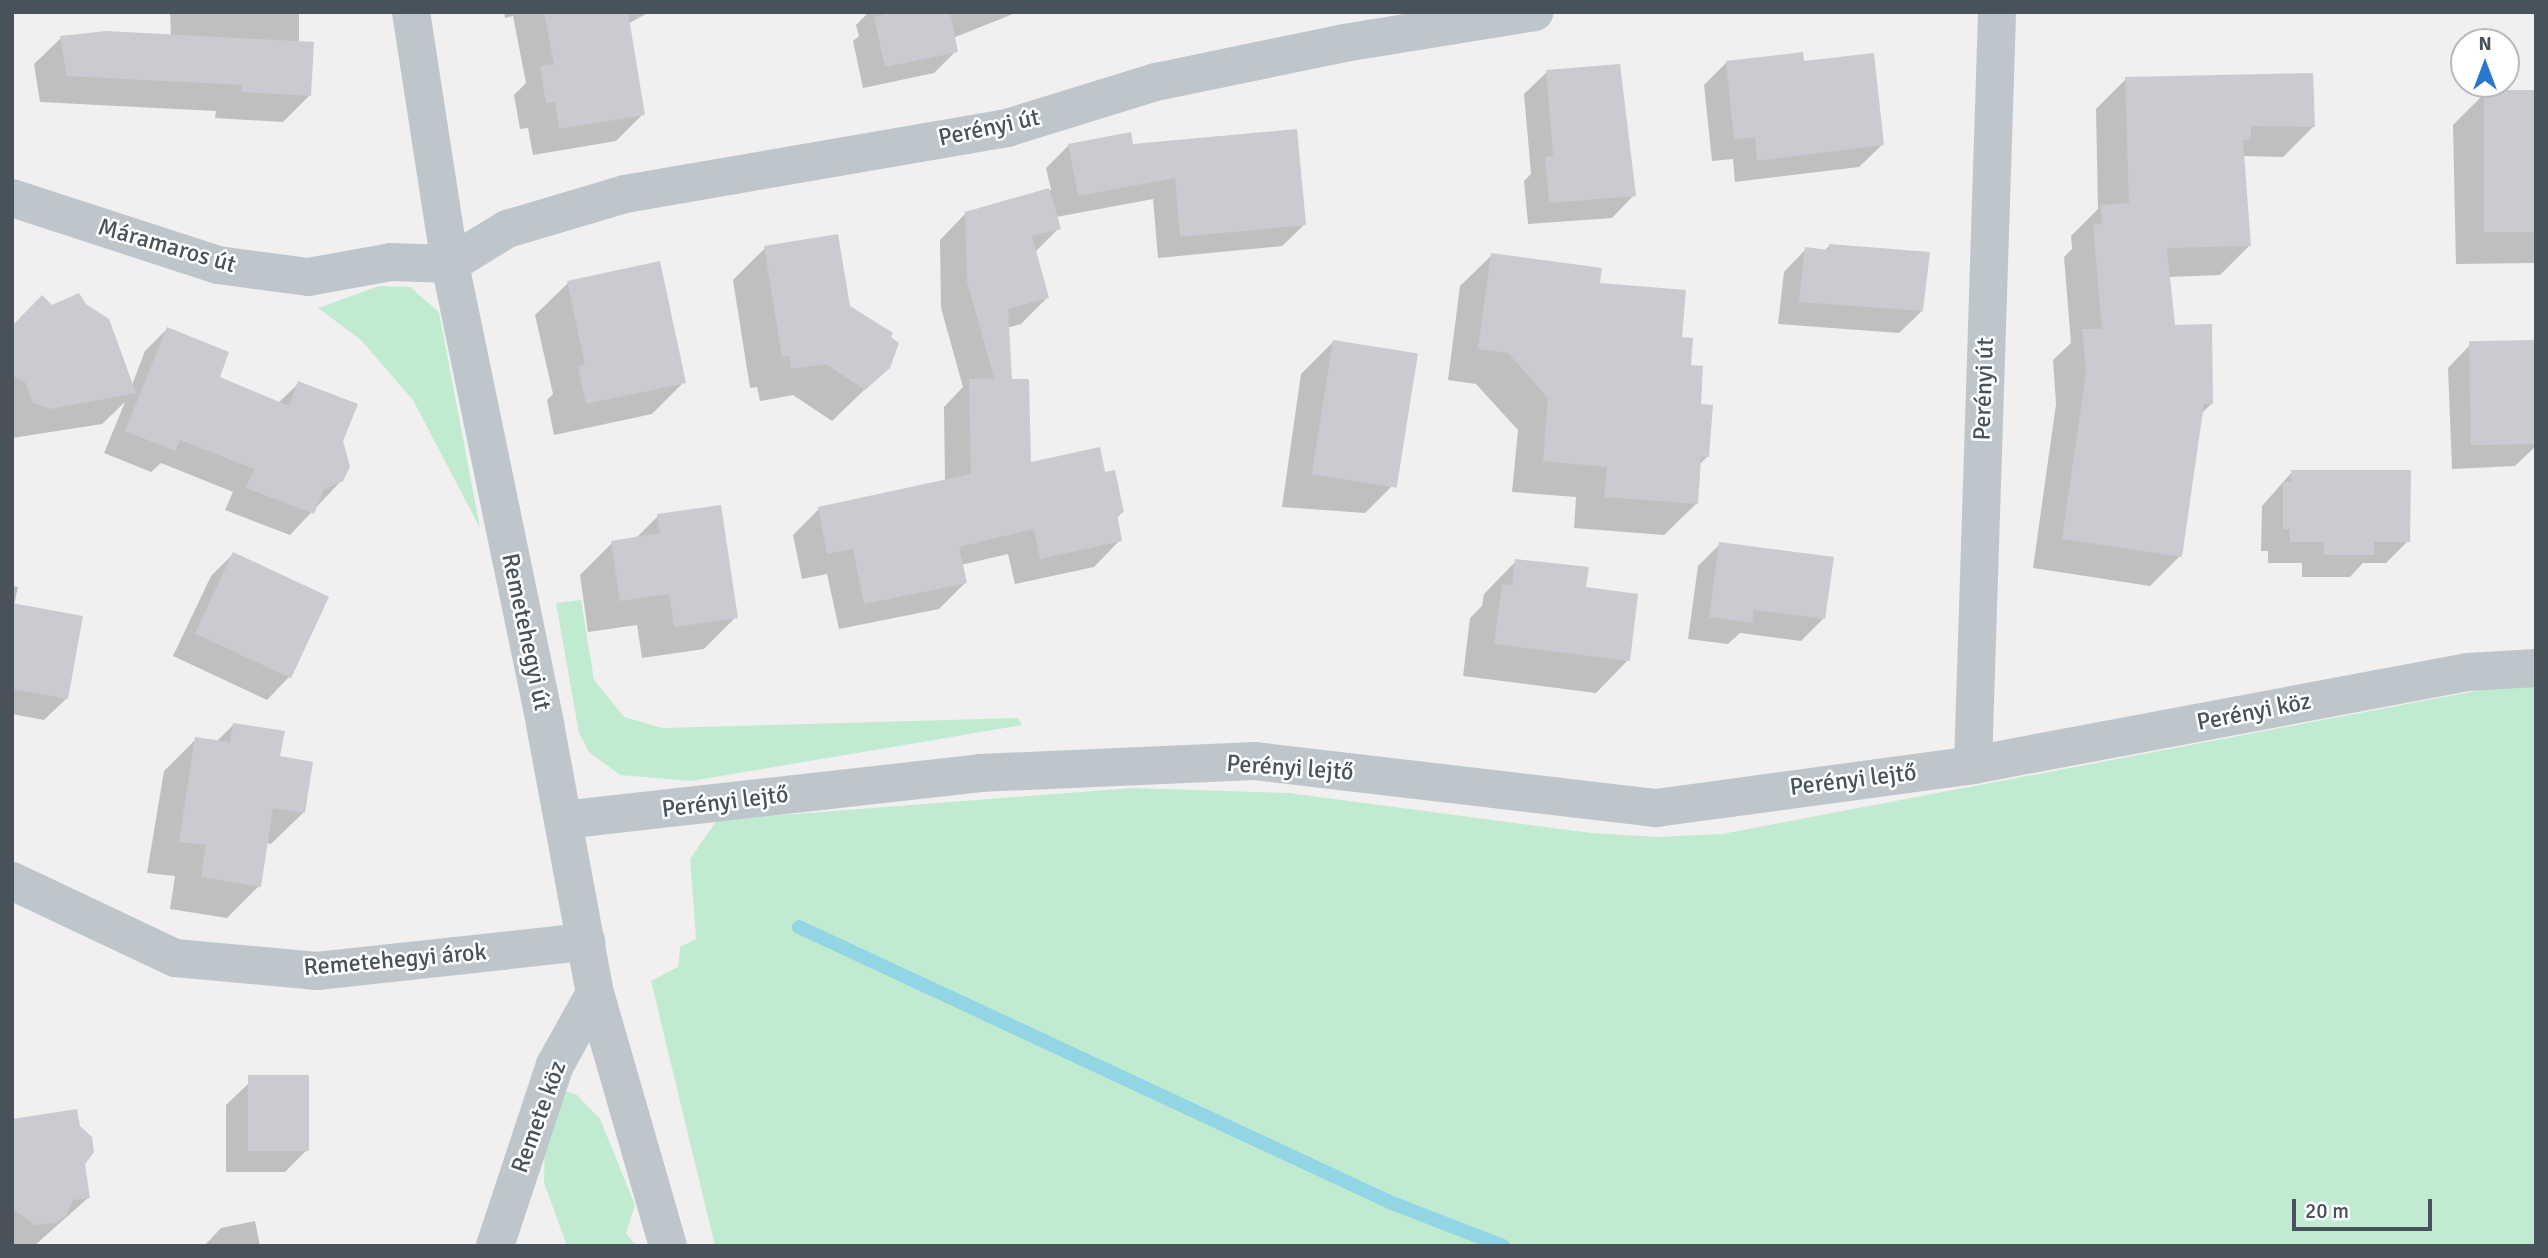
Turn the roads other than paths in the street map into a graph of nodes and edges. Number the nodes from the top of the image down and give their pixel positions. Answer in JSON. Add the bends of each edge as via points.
{"nodes":[{"id":1,"x":411,"y":12,"type":"edge"},
{"id":2,"x":1535,"y":12,"type":"edge"},
{"id":3,"x":1997,"y":12,"type":"edge"},
{"id":4,"x":12,"y":198,"type":"edge"},
{"id":5,"x":450,"y":264,"type":"junction"},
{"id":6,"x":2536,"y":668,"type":"edge"},
{"id":7,"x":1973,"y":765,"type":"junction"},
{"id":8,"x":563,"y":821,"type":"junction"},
{"id":9,"x":12,"y":881,"type":"edge"},
{"id":10,"x":586,"y":942,"type":"junction"},
{"id":11,"x":595,"y":993,"type":"junction"},
{"id":12,"x":495,"y":1246,"type":"edge"},
{"id":13,"x":668,"y":1246,"type":"edge"}],
"edges":[{"from":1,"to":5,"type":"street","name":"Remetehegyi út"},
{"from":2,"to":5,"type":"street","name":"Perényi út","via":[[1344,43],[1156,82],[1007,128],[625,194],[507,229]]},
{"from":3,"to":7,"type":"street","name":"Perényi út"},
{"from":4,"to":5,"type":"street","name":"Máramaros út","via":[[218,265],[308,277],[391,261]]},
{"from":5,"to":8,"type":"street","name":"Remetehegyi út"},
{"from":6,"to":7,"type":"street","name":"Perényi köz","via":[[2468,672]]},
{"from":7,"to":8,"type":"street","name":"Perényi lejtő","via":[[1656,808],[1255,761],[980,773]]},
{"from":8,"to":10,"type":"street","name":"Remetehegyi út"},
{"from":9,"to":10,"type":"street","name":"Remetehegyi árok","via":[[175,958],[317,971]]},
{"from":10,"to":11,"type":"street","name":"Remetehegyi út"},
{"from":11,"to":12,"type":"street","name":"Remete köz","via":[[555,1065]]},
{"from":11,"to":13,"type":"street","name":"Remetehegyi út"}]}
